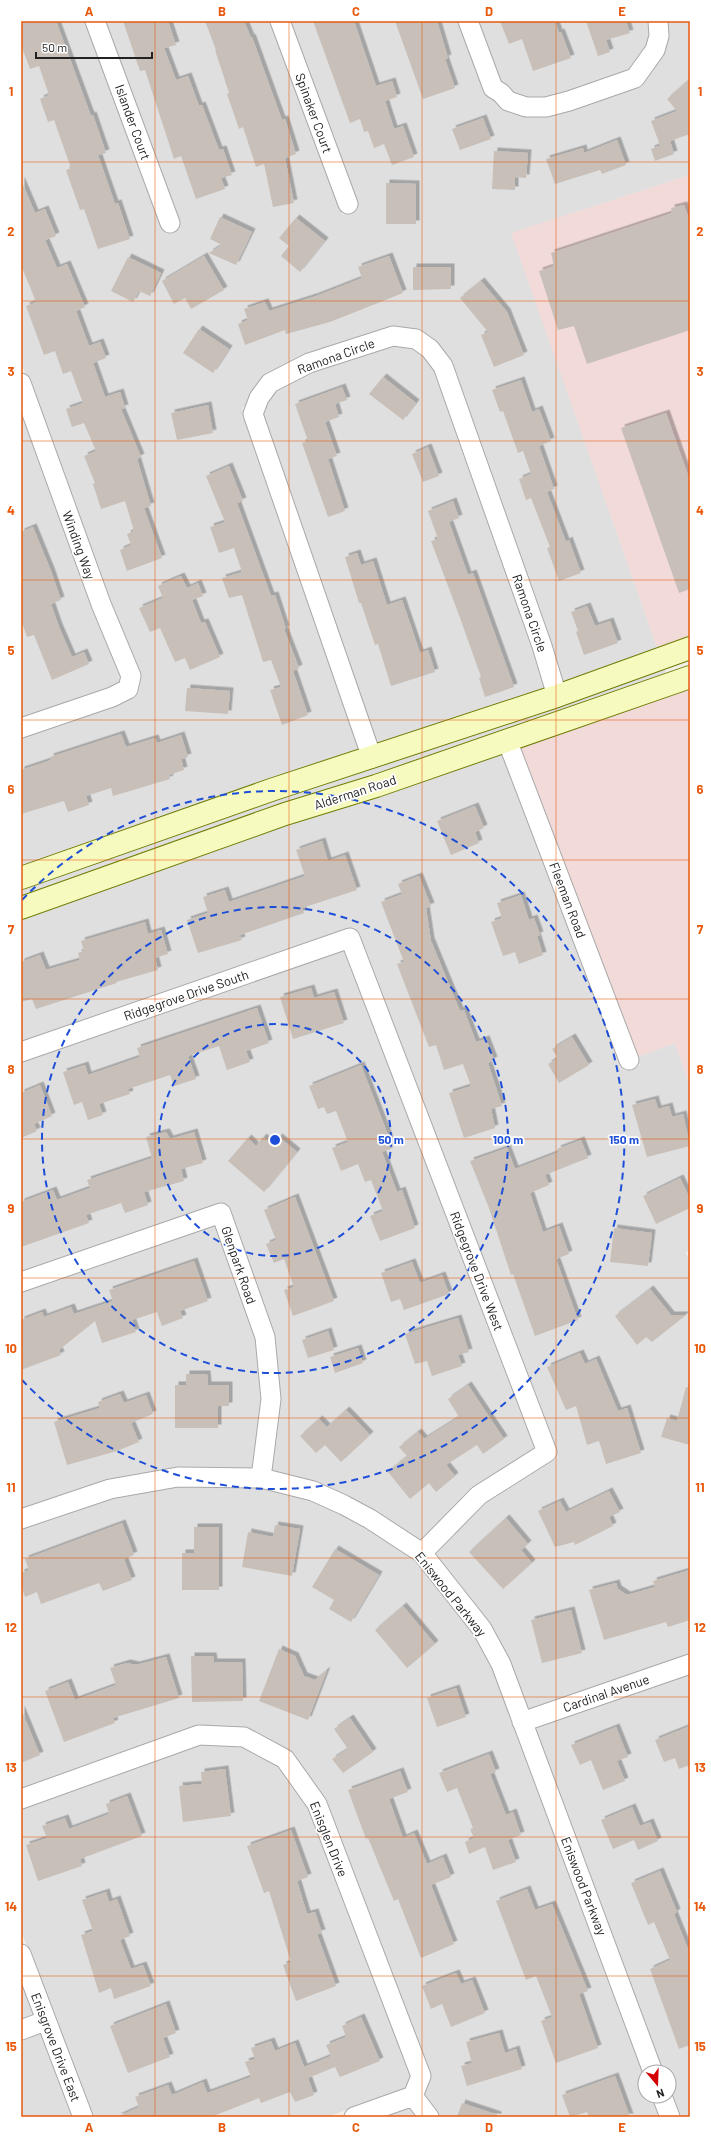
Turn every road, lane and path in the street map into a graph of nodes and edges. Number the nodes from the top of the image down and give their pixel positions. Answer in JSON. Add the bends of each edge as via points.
{"nodes":[{"id":1,"x":95,"y":21,"type":"edge"},
{"id":2,"x":280,"y":21,"type":"edge"},
{"id":3,"x":468,"y":21,"type":"edge"},
{"id":4,"x":658,"y":21,"type":"edge"},
{"id":5,"x":348,"y":204,"type":"dead end"},
{"id":6,"x":170,"y":223,"type":"dead end"},
{"id":7,"x":21,"y":383,"type":"edge"},
{"id":8,"x":690,"y":648,"type":"edge"},
{"id":9,"x":690,"y":677,"type":"edge"},
{"id":10,"x":557,"y":696,"type":"junction"},
{"id":11,"x":21,"y":728,"type":"edge"},
{"id":12,"x":507,"y":740,"type":"junction"},
{"id":13,"x":372,"y":758,"type":"junction"},
{"id":14,"x":21,"y":878,"type":"edge"},
{"id":15,"x":21,"y":908,"type":"edge"},
{"id":16,"x":350,"y":938,"type":"joint"},
{"id":17,"x":21,"y":1052,"type":"edge"},
{"id":18,"x":629,"y":1060,"type":"dead end"},
{"id":19,"x":21,"y":1282,"type":"edge"},
{"id":20,"x":261,"y":1478,"type":"junction"},
{"id":21,"x":21,"y":1519,"type":"edge"},
{"id":22,"x":422,"y":1554,"type":"junction"},
{"id":23,"x":690,"y":1664,"type":"edge"},
{"id":24,"x":522,"y":1722,"type":"junction"},
{"id":25,"x":21,"y":1799,"type":"edge"},
{"id":26,"x":21,"y":1954,"type":"edge"},
{"id":27,"x":45,"y":2021,"type":"junction"},
{"id":28,"x":21,"y":2030,"type":"edge"},
{"id":29,"x":650,"y":2064,"type":"edge"},
{"id":30,"x":413,"y":2096,"type":"junction"},
{"id":31,"x":665,"y":2104,"type":"edge"},
{"id":32,"x":83,"y":2117,"type":"edge"},
{"id":33,"x":354,"y":2117,"type":"edge"},
{"id":34,"x":429,"y":2117,"type":"edge"},
{"id":35,"x":670,"y":2117,"type":"edge"}],
"edges":[{"from":1,"to":6,"type":"street","name":"Islander Court"},
{"from":2,"to":5,"type":"street","name":"Spinaker Court"},
{"from":3,"to":4,"type":"street","via":[[493,88],[508,101],[526,107],[546,107],[569,102],[635,78],[655,50],[659,36]]},
{"from":7,"to":11,"type":"street","name":"Winding Way","via":[[101,604],[131,676],[128,689],[112,697]]},
{"from":8,"to":10,"type":"main road"},
{"from":9,"to":12,"type":"main road","name":"Alderman Road"},
{"from":10,"to":13,"type":"main road"},
{"from":10,"to":13,"type":"street","name":"Ramona Circle","via":[[542,646],[443,366],[430,349],[416,339],[393,336],[309,363],[270,383],[259,398],[253,414]]},
{"from":12,"to":15,"type":"main road","name":"Alderman Road","via":[[376,786],[284,814]]},
{"from":12,"to":18,"type":"street","name":"Fleeman Road"},
{"from":13,"to":14,"type":"main road","via":[[274,789]]},
{"from":16,"to":17,"type":"street","name":"Ridgegrove Drive South"},
{"from":16,"to":22,"type":"street","name":"Ridgegrove Drive West","via":[[547,1452],[479,1495]]},
{"from":19,"to":20,"type":"street","name":"Glenpark Road","via":[[221,1214],[265,1337],[271,1399]]},
{"from":20,"to":21,"type":"street","name":"Eniswood Parkway","via":[[178,1477],[110,1489]]},
{"from":20,"to":22,"type":"street","name":"Eniswood Parkway","via":[[313,1492],[344,1505]]},
{"from":22,"to":24,"type":"street","name":"Eniswood Parkway","via":[[482,1628],[501,1664]]},
{"from":23,"to":24,"type":"street","name":"Cardinal Avenue"},
{"from":24,"to":29,"type":"street","name":"Eniswood Parkway"},
{"from":25,"to":30,"type":"street","name":"Enisglen Drive","via":[[199,1735],[244,1737],[285,1759],[316,1804],[421,2076]]},
{"from":26,"to":27,"type":"street","name":"Enisgrove Drive East"},
{"from":27,"to":28,"type":"street"},
{"from":27,"to":32,"type":"street","name":"Enisgrove Drive East"},
{"from":30,"to":33,"type":"street"},
{"from":30,"to":34,"type":"street"},
{"from":31,"to":35,"type":"street"}]}
